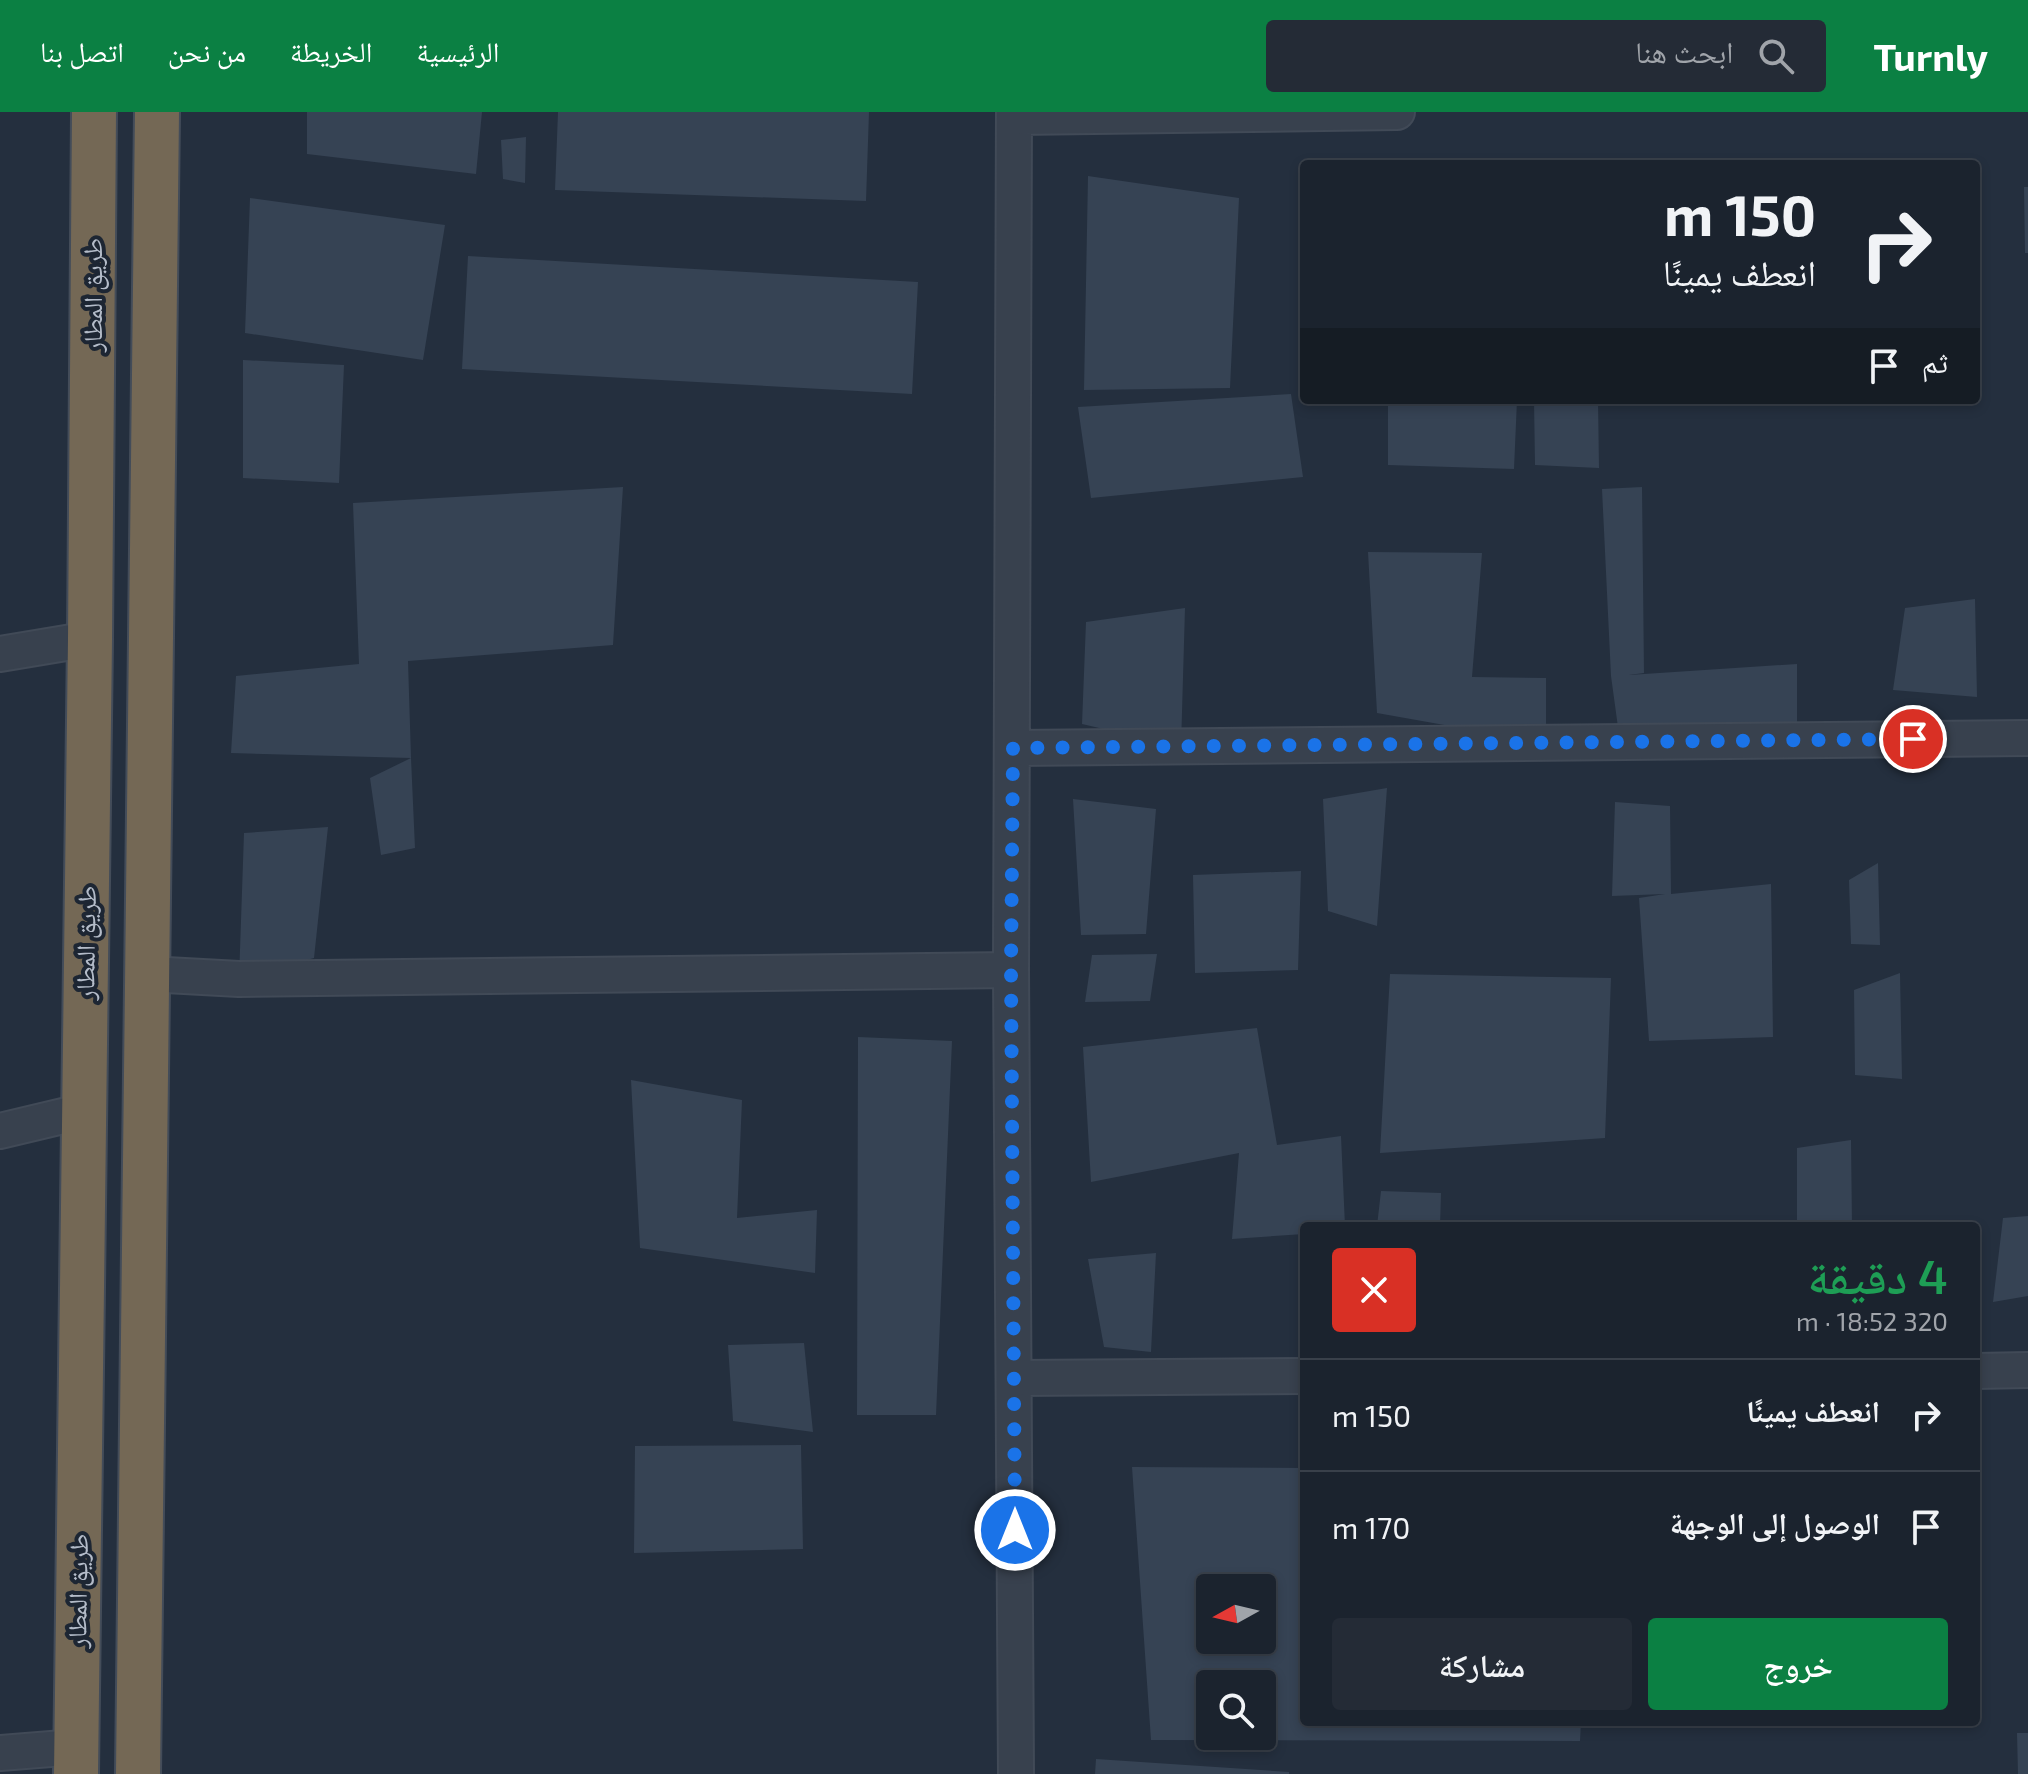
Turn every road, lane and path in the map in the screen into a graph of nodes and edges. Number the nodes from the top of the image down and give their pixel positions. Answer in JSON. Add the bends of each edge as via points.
{"nodes":[{"id":1,"x":94,"y":112,"type":"edge"},
{"id":2,"x":157,"y":112,"type":"edge"},
{"id":3,"x":1397,"y":112,"type":"edge"},
{"id":4,"x":1014,"y":115,"type":"edge"},
{"id":5,"x":90,"y":639,"type":"junction"},
{"id":6,"x":0,"y":654,"type":"edge"},
{"id":7,"x":2028,"y":738,"type":"edge"},
{"id":8,"x":1013,"y":748,"type":"junction"},
{"id":9,"x":1011,"y":970,"type":"junction"},
{"id":10,"x":148,"y":974,"type":"junction"},
{"id":11,"x":84,"y":1111,"type":"junction"},
{"id":12,"x":0,"y":1131,"type":"edge"},
{"id":13,"x":2028,"y":1370,"type":"edge"},
{"id":14,"x":1980,"y":1371,"type":"edge"},
{"id":15,"x":143,"y":1375,"type":"junction"},
{"id":16,"x":1300,"y":1376,"type":"edge"},
{"id":17,"x":1015,"y":1378,"type":"junction"},
{"id":18,"x":80,"y":1381,"type":"junction"},
{"id":19,"x":0,"y":1753,"type":"edge"},
{"id":20,"x":76,"y":1760,"type":"edge"},
{"id":21,"x":138,"y":1774,"type":"edge"},
{"id":22,"x":1016,"y":1774,"type":"edge"}],
"edges":[{"from":1,"to":5,"type":"highway","name":"طريق المطار"},
{"from":2,"to":10,"type":"highway"},
{"from":3,"to":4,"type":"street"},
{"from":4,"to":8,"type":"street"},
{"from":5,"to":6,"type":"street"},
{"from":5,"to":11,"type":"highway","name":"طريق المطار"},
{"from":7,"to":8,"type":"street"},
{"from":8,"to":9,"type":"street"},
{"from":9,"to":10,"type":"street","via":[[255,979]]},
{"from":9,"to":17,"type":"street"},
{"from":10,"to":15,"type":"highway"},
{"from":11,"to":12,"type":"street"},
{"from":11,"to":18,"type":"highway","name":"طريق المطار"},
{"from":13,"to":14,"type":"street"},
{"from":15,"to":18,"type":"highway"},
{"from":15,"to":21,"type":"highway"},
{"from":16,"to":17,"type":"street"},
{"from":17,"to":22,"type":"street"},
{"from":18,"to":20,"type":"highway","name":"طريق المطار"},
{"from":19,"to":20,"type":"street"}]}
